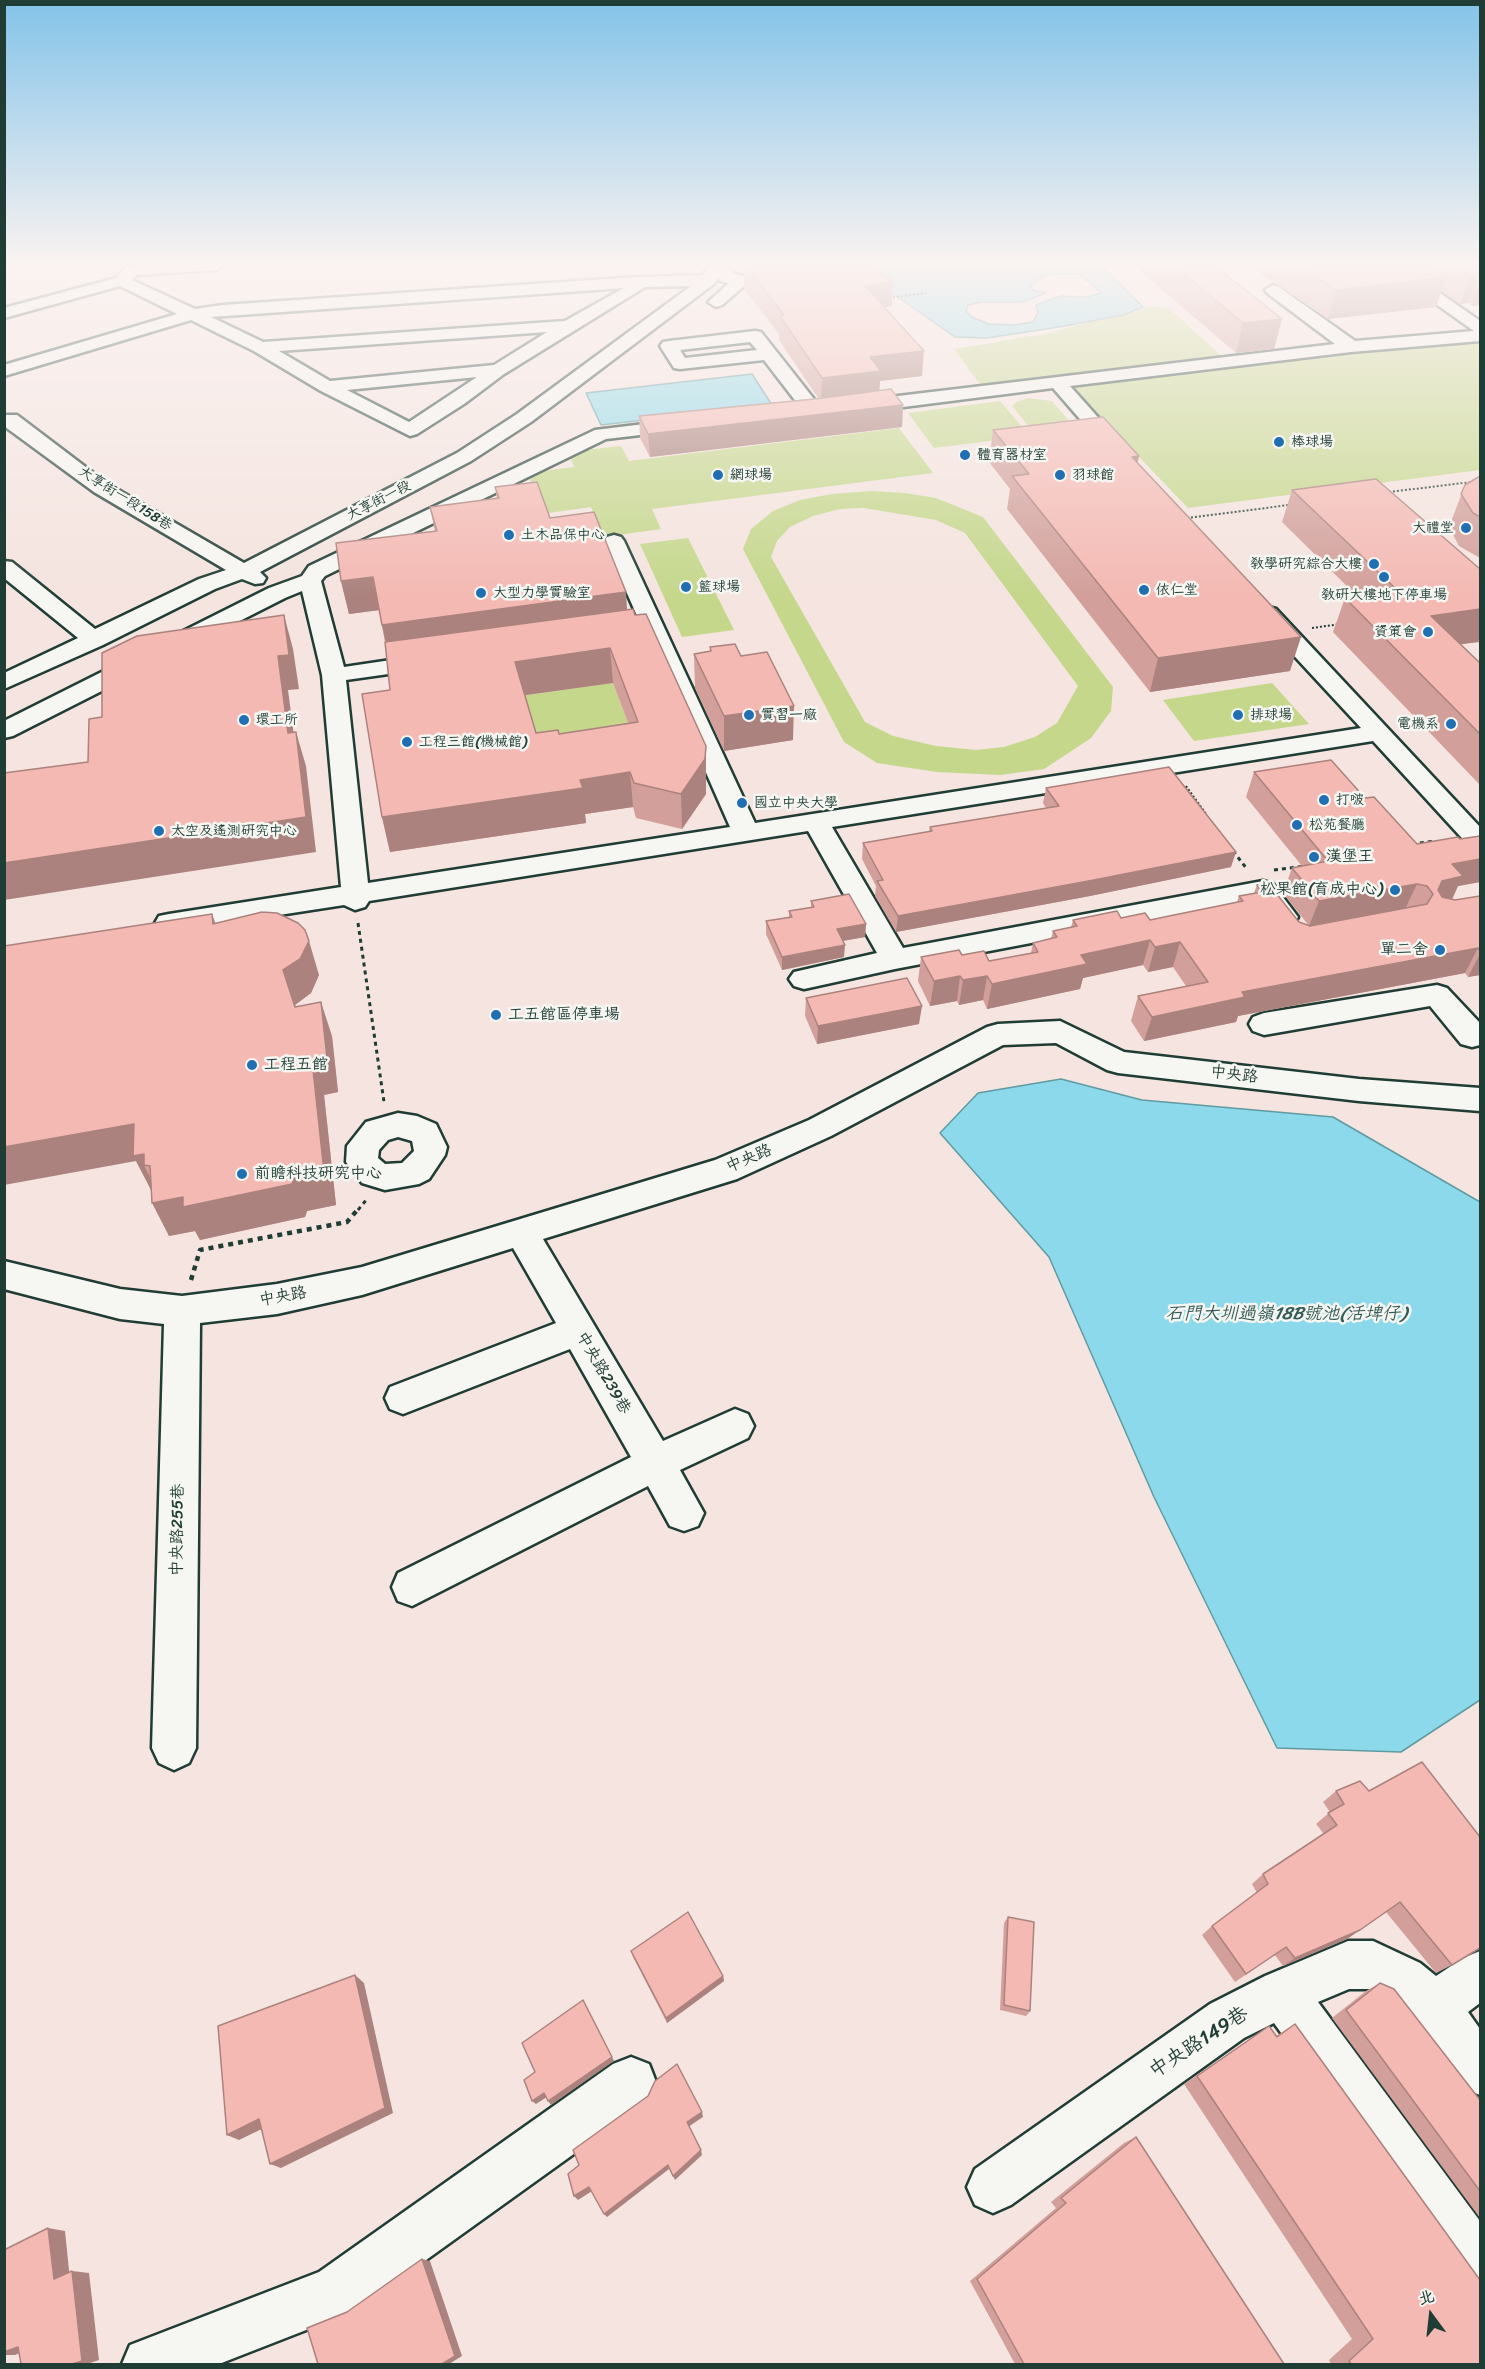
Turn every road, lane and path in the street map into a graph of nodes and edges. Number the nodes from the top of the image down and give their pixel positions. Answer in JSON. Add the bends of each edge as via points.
{"nodes":[{"id":1,"x":308,"y":376,"type":"edge"},
{"id":2,"x":442,"y":376,"type":"edge"},
{"id":3,"x":491,"y":376,"type":"edge"},
{"id":4,"x":579,"y":376,"type":"edge"},
{"id":5,"x":785,"y":376,"type":"edge"},
{"id":6,"x":1111,"y":376,"type":"edge"},
{"id":7,"x":1057,"y":382,"type":"junction"},
{"id":8,"x":327,"y":387,"type":"junction"},
{"id":9,"x":814,"y":412,"type":"junction"},
{"id":10,"x":790,"y":414,"type":"edge"},
{"id":11,"x":708,"y":423,"type":"edge"},
{"id":12,"x":10,"y":426,"type":"edge"},
{"id":13,"x":1128,"y":462,"type":"edge"},
{"id":14,"x":1480,"y":481,"type":"edge"},
{"id":15,"x":1389,"y":492,"type":"edge"},
{"id":16,"x":1298,"y":504,"type":"dead end"},
{"id":17,"x":1180,"y":519,"type":"edge"},
{"id":18,"x":614,"y":541,"type":"dead end"},
{"id":19,"x":4,"y":567,"type":"edge"},
{"id":20,"x":244,"y":571,"type":"junction"},
{"id":21,"x":310,"y":580,"type":"junction"},
{"id":22,"x":276,"y":593,"type":"junction"},
{"id":23,"x":1253,"y":597,"type":"edge"},
{"id":24,"x":1342,"y":623,"type":"dead end"},
{"id":25,"x":654,"y":631,"type":"junction"},
{"id":26,"x":1285,"y":632,"type":"junction"},
{"id":27,"x":631,"y":634,"type":"edge"},
{"id":28,"x":95,"y":640,"type":"junction"},
{"id":29,"x":453,"y":658,"type":"edge"},
{"id":30,"x":334,"y":675,"type":"junction"},
{"id":31,"x":4,"y":682,"type":"edge"},
{"id":32,"x":4,"y":731,"type":"edge"},
{"id":33,"x":1379,"y":734,"type":"junction"},
{"id":34,"x":1171,"y":766,"type":"junction"},
{"id":35,"x":816,"y":822,"type":"junction"},
{"id":36,"x":1212,"y":822,"type":"edge"},
{"id":37,"x":746,"y":833,"type":"junction"},
{"id":38,"x":1477,"y":839,"type":"edge"},
{"id":39,"x":1403,"y":846,"type":"edge"},
{"id":40,"x":1232,"y":849,"type":"edge"},
{"id":41,"x":1315,"y":865,"type":"edge"},
{"id":42,"x":1258,"y":883,"type":"junction"},
{"id":43,"x":355,"y":898,"type":"junction"},
{"id":44,"x":145,"y":927,"type":"edge"},
{"id":45,"x":1301,"y":939,"type":"edge"},
{"id":46,"x":895,"y":959,"type":"junction"},
{"id":47,"x":804,"y":979,"type":"dead end"},
{"id":48,"x":1264,"y":1024,"type":"dead end"},
{"id":49,"x":1480,"y":1034,"type":"edge"},
{"id":50,"x":1480,"y":1100,"type":"edge"},
{"id":51,"x":387,"y":1127,"type":"junction"},
{"id":52,"x":385,"y":1178,"type":"junction"},
{"id":53,"x":522,"y":1233,"type":"junction"},
{"id":54,"x":4,"y":1275,"type":"edge"},
{"id":55,"x":182,"y":1311,"type":"junction"},
{"id":56,"x":578,"y":1330,"type":"junction"},
{"id":57,"x":403,"y":1398,"type":"dead end"},
{"id":58,"x":735,"y":1426,"type":"dead end"},
{"id":59,"x":656,"y":1463,"type":"junction"},
{"id":60,"x":684,"y":1513,"type":"dead end"},
{"id":61,"x":412,"y":1587,"type":"dead end"},
{"id":62,"x":174,"y":1748,"type":"dead end"},
{"id":63,"x":1480,"y":1975,"type":"edge"},
{"id":64,"x":1282,"y":1993,"type":"junction"},
{"id":65,"x":1435,"y":2006,"type":"junction"},
{"id":66,"x":1480,"y":2070,"type":"edge"},
{"id":67,"x":631,"y":2082,"type":"dead end"},
{"id":68,"x":993,"y":2187,"type":"dead end"},
{"id":69,"x":1480,"y":2265,"type":"edge"},
{"id":70,"x":149,"y":2364,"type":"edge"}],
"edges":[{"from":1,"to":8,"type":"street"},
{"from":2,"to":8,"type":"street"},
{"from":3,"to":8,"type":"street","via":[[410,430]]},
{"from":4,"to":20,"type":"street","name":"大享街一段","via":[[464,457]]},
{"from":5,"to":9,"type":"street"},
{"from":6,"to":7,"type":"street"},
{"from":7,"to":9,"type":"street"},
{"from":7,"to":13,"type":"street"},
{"from":9,"to":10,"type":"street"},
{"from":11,"to":21,"type":"street","via":[[602,434],[318,571]]},
{"from":12,"to":20,"type":"street","name":"大享街一段158巷","via":[[101,488]]},
{"from":14,"to":15,"type":"path"},
{"from":16,"to":17,"type":"path"},
{"from":18,"to":25,"type":"street"},
{"from":19,"to":28,"type":"street"},
{"from":20,"to":22,"type":"street","name":"大享街一段158巷"},
{"from":20,"to":28,"type":"street","name":"大享街一段","via":[[207,584]]},
{"from":21,"to":22,"type":"street"},
{"from":21,"to":30,"type":"street"},
{"from":22,"to":32,"type":"street"},
{"from":23,"to":26,"type":"street"},
{"from":24,"to":26,"type":"path"},
{"from":25,"to":27,"type":"street"},
{"from":25,"to":37,"type":"street"},
{"from":26,"to":33,"type":"street"},
{"from":28,"to":31,"type":"street","name":"大享街一段"},
{"from":29,"to":30,"type":"street"},
{"from":30,"to":43,"type":"street"},
{"from":33,"to":34,"type":"street"},
{"from":33,"to":38,"type":"street"},
{"from":34,"to":35,"type":"street"},
{"from":34,"to":36,"type":"path"},
{"from":35,"to":37,"type":"street"},
{"from":35,"to":46,"type":"street"},
{"from":37,"to":43,"type":"street"},
{"from":38,"to":39,"type":"path"},
{"from":40,"to":42,"type":"path"},
{"from":41,"to":42,"type":"path","via":[[1281,868]]},
{"from":42,"to":45,"type":"street"},
{"from":42,"to":46,"type":"street"},
{"from":43,"to":44,"type":"street"},
{"from":43,"to":51,"type":"path"},
{"from":46,"to":47,"type":"street"},
{"from":48,"to":49,"type":"street","via":[[1437,995],[1472,1036]]},
{"from":50,"to":53,"type":"street","name":"中央路","via":[[1118,1062],[1060,1032],[998,1035],[820,1128],[724,1170]]},
{"from":51,"to":52,"type":"street","via":[[369,1138],[361,1154],[367,1169]]},
{"from":51,"to":52,"type":"street","via":[[417,1128],[425,1133],[431,1147],[417,1170]]},
{"from":52,"to":55,"type":"path","via":[[347,1222],[200,1250]]},
{"from":53,"to":55,"type":"street","name":"中央路","via":[[362,1281],[277,1299]]},
{"from":53,"to":56,"type":"street","name":"中央路239巷"},
{"from":54,"to":55,"type":"street","name":"中央路","via":[[120,1304]]},
{"from":55,"to":62,"type":"street","name":"中央路255巷"},
{"from":56,"to":57,"type":"street"},
{"from":56,"to":59,"type":"street","name":"中央路239巷"},
{"from":58,"to":59,"type":"street"},
{"from":59,"to":60,"type":"street","name":"中央路239巷"},
{"from":59,"to":61,"type":"street"},
{"from":63,"to":65,"type":"street"},
{"from":64,"to":65,"type":"street","name":"中央路149巷","via":[[1348,1965],[1373,1965],[1403,1980]]},
{"from":64,"to":68,"type":"street","name":"中央路149巷","via":[[1227,2021]]},
{"from":64,"to":69,"type":"street"},
{"from":65,"to":66,"type":"street","name":"中央路149巷"},
{"from":67,"to":70,"type":"street","via":[[336,2292]]}]}
